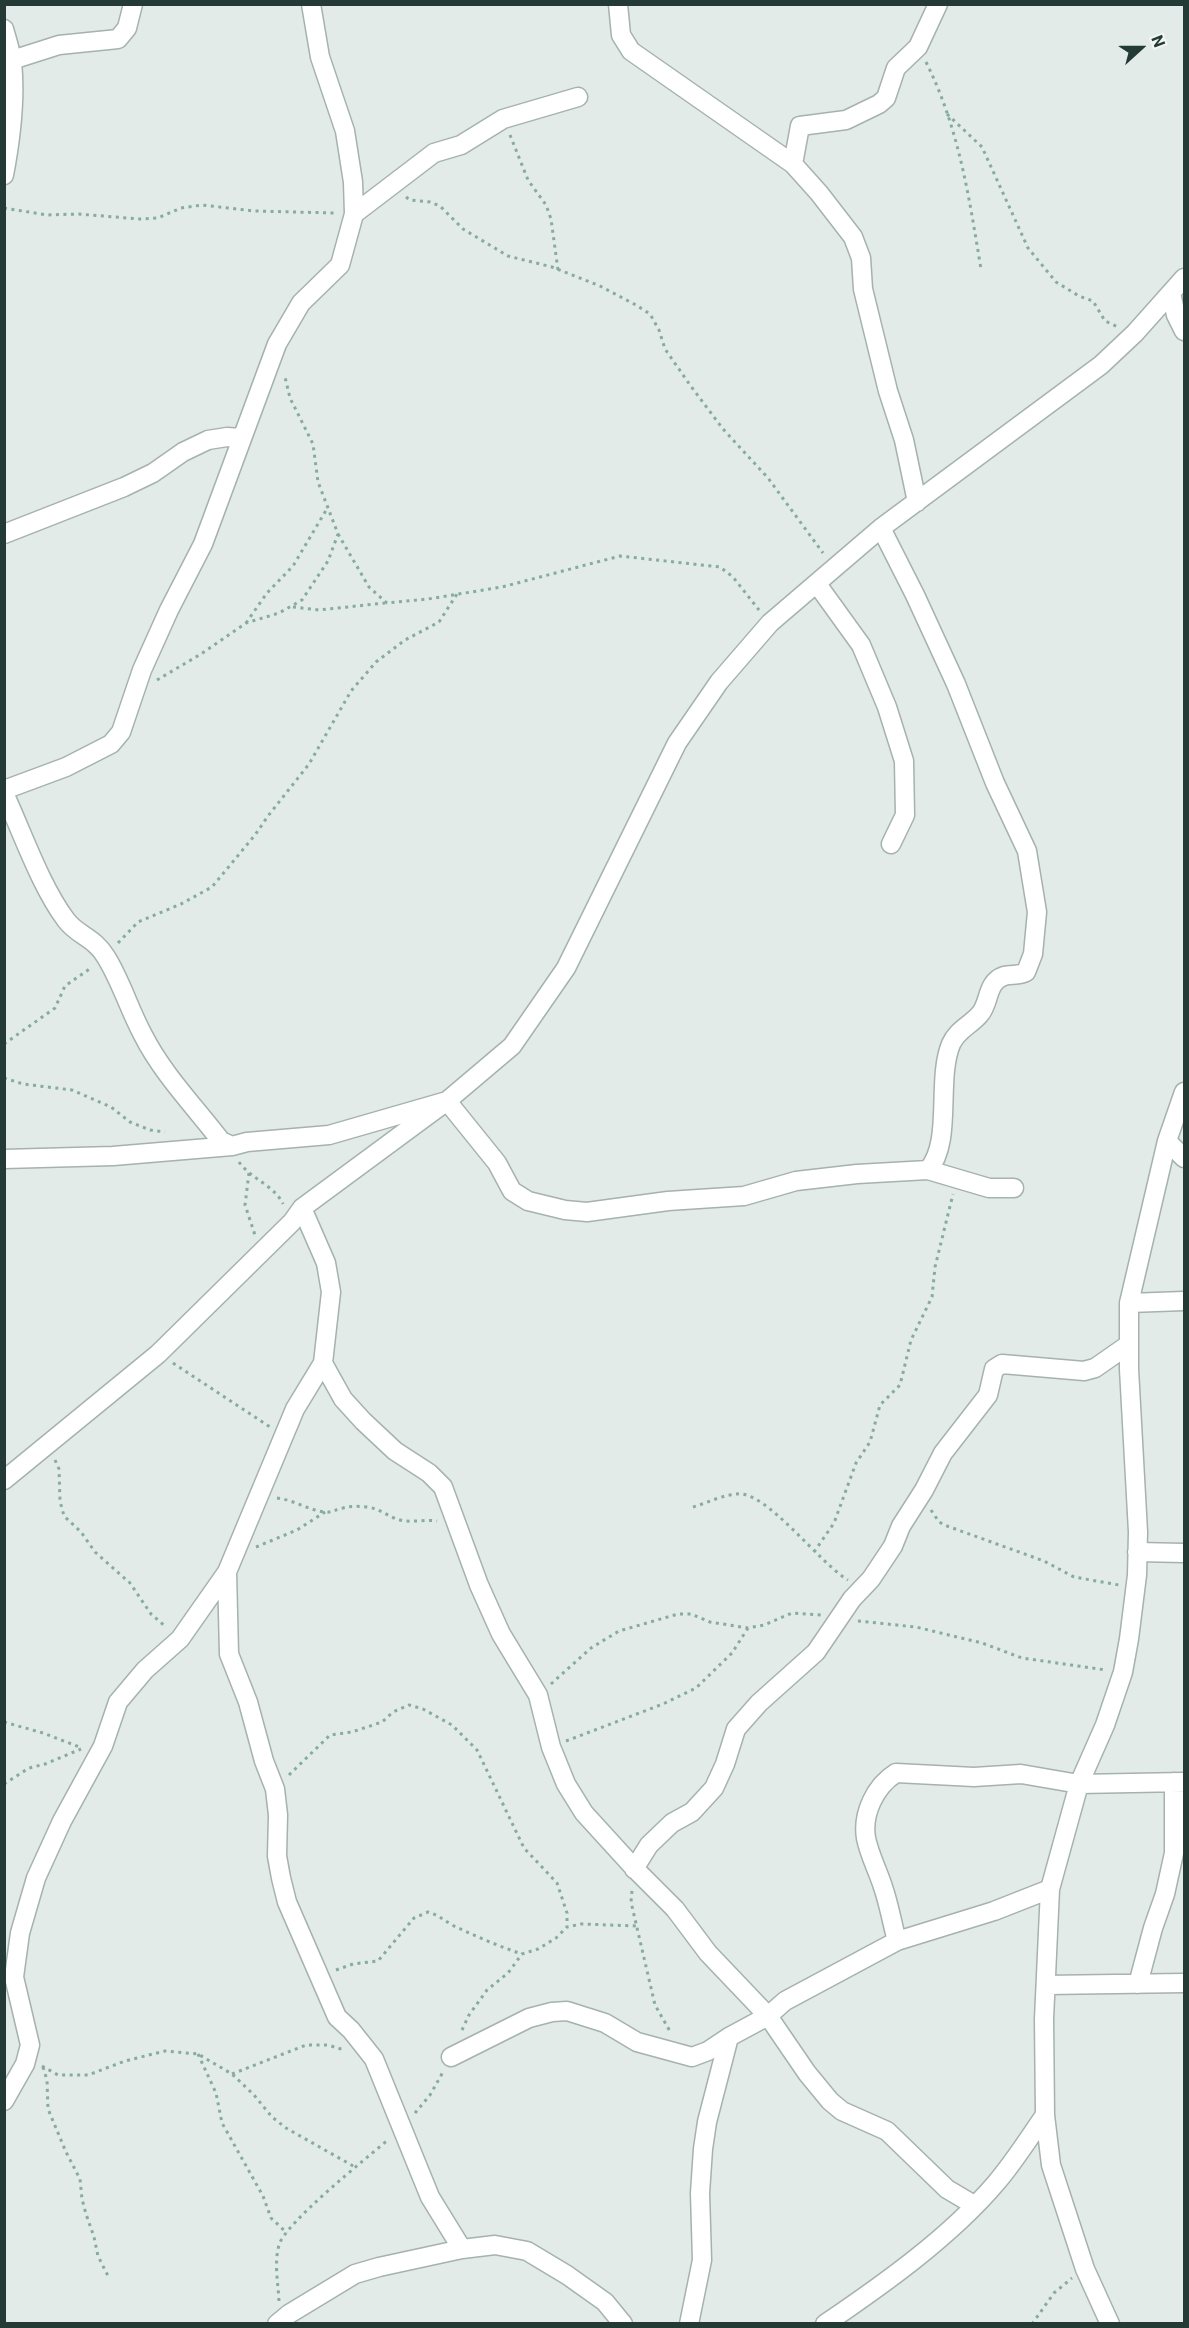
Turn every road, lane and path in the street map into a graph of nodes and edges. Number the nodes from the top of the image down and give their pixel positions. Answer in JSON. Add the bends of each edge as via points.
{"nodes":[{"id":1,"x":133,"y":4,"type":"edge"},
{"id":2,"x":311,"y":4,"type":"edge"},
{"id":3,"x":618,"y":4,"type":"edge"},
{"id":4,"x":938,"y":4,"type":"edge"},
{"id":5,"x":4,"y":29,"type":"edge"},
{"id":6,"x":918,"y":47,"type":"junction"},
{"id":7,"x":12,"y":60,"type":"junction"},
{"id":8,"x":578,"y":97,"type":"dead end"},
{"id":9,"x":947,"y":114,"type":"junction"},
{"id":10,"x":503,"y":119,"type":"junction"},
{"id":11,"x":793,"y":164,"type":"junction"},
{"id":12,"x":4,"y":175,"type":"edge"},
{"id":13,"x":389,"y":187,"type":"junction"},
{"id":14,"x":4,"y":208,"type":"edge"},
{"id":15,"x":354,"y":214,"type":"junction"},
{"id":16,"x":981,"y":269,"type":"dead end"},
{"id":17,"x":558,"y":270,"type":"junction"},
{"id":18,"x":1185,"y":278,"type":"edge"},
{"id":19,"x":1171,"y":293,"type":"junction"},
{"id":20,"x":1185,"y":331,"type":"edge"},
{"id":21,"x":1135,"y":333,"type":"junction"},
{"id":22,"x":285,"y":376,"type":"dead end"},
{"id":23,"x":241,"y":438,"type":"junction"},
{"id":24,"x":917,"y":502,"type":"junction"},
{"id":25,"x":328,"y":507,"type":"junction"},
{"id":26,"x":881,"y":528,"type":"junction"},
{"id":27,"x":4,"y":534,"type":"edge"},
{"id":28,"x":338,"y":534,"type":"junction"},
{"id":29,"x":835,"y":570,"type":"junction"},
{"id":30,"x":817,"y":584,"type":"junction"},
{"id":31,"x":458,"y":594,"type":"junction"},
{"id":32,"x":387,"y":603,"type":"junction"},
{"id":33,"x":293,"y":607,"type":"junction"},
{"id":34,"x":246,"y":623,"type":"junction"},
{"id":35,"x":770,"y":623,"type":"junction"},
{"id":36,"x":157,"y":680,"type":"dead end"},
{"id":37,"x":4,"y":791,"type":"edge"},
{"id":38,"x":891,"y":844,"type":"dead end"},
{"id":39,"x":104,"y":954,"type":"junction"},
{"id":40,"x":4,"y":1044,"type":"edge"},
{"id":41,"x":4,"y":1078,"type":"edge"},
{"id":42,"x":1185,"y":1092,"type":"edge"},
{"id":43,"x":447,"y":1101,"type":"junction"},
{"id":44,"x":174,"y":1134,"type":"dead end"},
{"id":45,"x":1167,"y":1141,"type":"junction"},
{"id":46,"x":232,"y":1146,"type":"junction"},
{"id":47,"x":1185,"y":1158,"type":"edge"},
{"id":48,"x":4,"y":1159,"type":"edge"},
{"id":49,"x":928,"y":1170,"type":"junction"},
{"id":50,"x":249,"y":1173,"type":"junction"},
{"id":51,"x":955,"y":1178,"type":"junction"},
{"id":52,"x":1014,"y":1188,"type":"dead end"},
{"id":53,"x":297,"y":1215,"type":"junction"},
{"id":54,"x":262,"y":1252,"type":"junction"},
{"id":55,"x":1185,"y":1301,"type":"edge"},
{"id":56,"x":1129,"y":1304,"type":"junction"},
{"id":57,"x":1128,"y":1345,"type":"junction"},
{"id":58,"x":158,"y":1354,"type":"junction"},
{"id":59,"x":323,"y":1364,"type":"junction"},
{"id":60,"x":284,"y":1436,"type":"junction"},
{"id":61,"x":45,"y":1447,"type":"junction"},
{"id":62,"x":4,"y":1480,"type":"edge"},
{"id":63,"x":924,"y":1490,"type":"junction"},
{"id":64,"x":260,"y":1495,"type":"junction"},
{"id":65,"x":693,"y":1507,"type":"dead end"},
{"id":66,"x":325,"y":1512,"type":"junction"},
{"id":67,"x":460,"y":1532,"type":"junction"},
{"id":68,"x":814,"y":1552,"type":"junction"},
{"id":69,"x":1137,"y":1552,"type":"junction"},
{"id":70,"x":1185,"y":1553,"type":"edge"},
{"id":71,"x":235,"y":1555,"type":"junction"},
{"id":72,"x":227,"y":1572,"type":"junction"},
{"id":73,"x":862,"y":1588,"type":"junction"},
{"id":74,"x":1135,"y":1588,"type":"junction"},
{"id":75,"x":839,"y":1618,"type":"junction"},
{"id":76,"x":748,"y":1628,"type":"junction"},
{"id":77,"x":180,"y":1639,"type":"junction"},
{"id":78,"x":1123,"y":1672,"type":"junction"},
{"id":79,"x":538,"y":1695,"type":"junction"},
{"id":80,"x":4,"y":1722,"type":"edge"},
{"id":81,"x":551,"y":1747,"type":"junction"},
{"id":82,"x":1179,"y":1782,"type":"edge"},
{"id":83,"x":4,"y":1784,"type":"edge"},
{"id":84,"x":1079,"y":1784,"type":"junction"},
{"id":85,"x":275,"y":1789,"type":"junction"},
{"id":86,"x":635,"y":1869,"type":"junction"},
{"id":87,"x":1050,"y":1889,"type":"junction"},
{"id":88,"x":637,"y":1926,"type":"junction"},
{"id":89,"x":567,"y":1927,"type":"junction"},
{"id":90,"x":897,"y":1941,"type":"junction"},
{"id":91,"x":522,"y":1954,"type":"junction"},
{"id":92,"x":321,"y":1978,"type":"junction"},
{"id":93,"x":1185,"y":1983,"type":"edge"},
{"id":94,"x":1138,"y":1984,"type":"junction"},
{"id":95,"x":1046,"y":1985,"type":"junction"},
{"id":96,"x":768,"y":2016,"type":"junction"},
{"id":97,"x":673,"y":2035,"type":"dead end"},
{"id":98,"x":729,"y":2037,"type":"junction"},
{"id":99,"x":30,"y":2045,"type":"junction"},
{"id":100,"x":198,"y":2054,"type":"junction"},
{"id":101,"x":451,"y":2057,"type":"junction"},
{"id":102,"x":374,"y":2059,"type":"junction"},
{"id":103,"x":42,"y":2066,"type":"junction"},
{"id":104,"x":232,"y":2074,"type":"junction"},
{"id":105,"x":4,"y":2101,"type":"edge"},
{"id":106,"x":1045,"y":2115,"type":"junction"},
{"id":107,"x":403,"y":2127,"type":"junction"},
{"id":108,"x":356,"y":2168,"type":"junction"},
{"id":109,"x":974,"y":2205,"type":"junction"},
{"id":110,"x":287,"y":2233,"type":"junction"},
{"id":111,"x":462,"y":2249,"type":"junction"},
{"id":112,"x":1085,"y":2269,"type":"junction"},
{"id":113,"x":108,"y":2276,"type":"dead end"},
{"id":114,"x":279,"y":2322,"type":"edge"},
{"id":115,"x":1110,"y":2323,"type":"edge"},
{"id":116,"x":623,"y":2324,"type":"edge"},
{"id":117,"x":689,"y":2324,"type":"edge"},
{"id":118,"x":825,"y":2324,"type":"edge"},
{"id":119,"x":1032,"y":2324,"type":"edge"}],
"edges":[{"from":1,"to":7,"type":"street","via":[[128,28],[118,39],[59,45]]},
{"from":2,"to":15,"type":"street","via":[[320,57],[345,131]]},
{"from":3,"to":11,"type":"street","via":[[621,35],[631,51]]},
{"from":4,"to":6,"type":"street"},
{"from":5,"to":7,"type":"street"},
{"from":6,"to":9,"type":"path"},
{"from":6,"to":11,"type":"street","via":[[896,68],[886,98],[879,104],[846,120],[800,126]]},
{"from":7,"to":12,"type":"street","via":[[13,117]]},
{"from":8,"to":10,"type":"street"},
{"from":9,"to":16,"type":"path","via":[[962,157]]},
{"from":9,"to":21,"type":"path","via":[[982,147],[1028,248],[1056,282],[1093,301],[1106,321]]},
{"from":10,"to":13,"type":"street","via":[[461,145],[434,153]]},
{"from":10,"to":17,"type":"path","via":[[528,180],[551,219]]},
{"from":11,"to":24,"type":"street","via":[[853,237],[861,258],[863,289]]},
{"from":13,"to":15,"type":"street"},
{"from":13,"to":17,"type":"path","via":[[410,200],[440,206],[463,229],[508,256]]},
{"from":14,"to":15,"type":"path","via":[[47,216],[140,219],[202,205]]},
{"from":15,"to":23,"type":"street","via":[[340,265],[301,303],[277,344]]},
{"from":17,"to":29,"type":"path","via":[[600,286],[650,314],[665,348],[690,385],[768,478]]},
{"from":18,"to":19,"type":"street"},
{"from":19,"to":20,"type":"street"},
{"from":19,"to":21,"type":"street"},
{"from":21,"to":24,"type":"street","via":[[1101,365]]},
{"from":22,"to":25,"type":"path","via":[[290,398],[313,444],[318,482]]},
{"from":23,"to":27,"type":"street","via":[[208,440],[153,473]]},
{"from":23,"to":37,"type":"street","via":[[203,544],[142,670],[121,732],[111,744],[66,767]]},
{"from":24,"to":26,"type":"street"},
{"from":25,"to":28,"type":"path"},
{"from":25,"to":34,"type":"path","via":[[293,566]]},
{"from":26,"to":29,"type":"street"},
{"from":26,"to":49,"type":"street","via":[[956,684],[995,783],[1028,851],[1037,912],[1033,954],[1026,972],[996,980],[983,1011],[952,1041],[945,1065],[938,1152]]},
{"from":28,"to":32,"type":"path","via":[[369,587]]},
{"from":28,"to":33,"type":"path","via":[[328,561]]},
{"from":29,"to":30,"type":"street"},
{"from":30,"to":35,"type":"street"},
{"from":30,"to":38,"type":"street","via":[[861,645],[904,761],[905,815]]},
{"from":31,"to":32,"type":"path"},
{"from":31,"to":35,"type":"path","via":[[502,587],[620,556],[720,567],[733,577]]},
{"from":31,"to":39,"type":"path","via":[[439,622],[405,640],[376,662],[357,684],[309,764],[212,887],[138,922]]},
{"from":32,"to":33,"type":"path","via":[[319,609]]},
{"from":33,"to":34,"type":"path"},
{"from":34,"to":36,"type":"path"},
{"from":35,"to":43,"type":"street","via":[[720,682],[678,743],[566,968],[512,1046]]},
{"from":37,"to":39,"type":"street","via":[[56,905],[74,930],[92,940]]},
{"from":39,"to":40,"type":"path","via":[[90,970],[65,986],[55,1008]]},
{"from":39,"to":46,"type":"street","via":[[152,1051],[221,1141]]},
{"from":41,"to":44,"type":"path","via":[[72,1090],[111,1107],[130,1122]]},
{"from":42,"to":45,"type":"street"},
{"from":43,"to":46,"type":"street","via":[[329,1135]]},
{"from":43,"to":49,"type":"street","via":[[497,1163],[512,1191],[528,1201],[565,1210],[587,1212],[744,1196],[820,1177]]},
{"from":43,"to":53,"type":"street"},
{"from":45,"to":47,"type":"street"},
{"from":45,"to":56,"type":"street"},
{"from":46,"to":48,"type":"street","via":[[113,1156]]},
{"from":46,"to":50,"type":"path"},
{"from":49,"to":51,"type":"street"},
{"from":50,"to":53,"type":"path"},
{"from":50,"to":54,"type":"path","via":[[245,1205]]},
{"from":51,"to":52,"type":"street","via":[[989,1188]]},
{"from":51,"to":68,"type":"path","via":[[932,1297],[910,1340],[900,1385],[880,1406],[870,1442],[856,1463],[834,1523]]},
{"from":53,"to":54,"type":"street"},
{"from":53,"to":59,"type":"street","via":[[326,1263],[331,1292]]},
{"from":54,"to":58,"type":"street"},
{"from":55,"to":56,"type":"street"},
{"from":56,"to":57,"type":"street"},
{"from":57,"to":63,"type":"street","via":[[1095,1368],[1084,1371],[997,1366],[988,1395],[943,1453]]},
{"from":57,"to":69,"type":"street"},
{"from":58,"to":60,"type":"path"},
{"from":58,"to":61,"type":"street"},
{"from":59,"to":60,"type":"street","via":[[295,1409]]},
{"from":59,"to":67,"type":"street","via":[[343,1399],[363,1422],[443,1487]]},
{"from":60,"to":64,"type":"street"},
{"from":61,"to":62,"type":"street"},
{"from":61,"to":77,"type":"path","via":[[59,1469],[64,1516],[95,1552],[130,1583],[151,1614]]},
{"from":63,"to":73,"type":"street","via":[[901,1526],[894,1546]]},
{"from":63,"to":74,"type":"path","via":[[931,1512],[947,1526],[1044,1561],[1074,1577]]},
{"from":64,"to":66,"type":"path","via":[[291,1500]]},
{"from":64,"to":71,"type":"street"},
{"from":65,"to":68,"type":"path","via":[[737,1493],[750,1495],[777,1515]]},
{"from":66,"to":67,"type":"path","via":[[368,1507],[381,1509],[396,1519],[438,1521]]},
{"from":66,"to":71,"type":"path","via":[[297,1530]]},
{"from":67,"to":79,"type":"street","via":[[501,1634]]},
{"from":68,"to":73,"type":"path"},
{"from":69,"to":70,"type":"street"},
{"from":69,"to":74,"type":"street"},
{"from":71,"to":72,"type":"street"},
{"from":72,"to":77,"type":"street"},
{"from":72,"to":85,"type":"street","via":[[229,1654]]},
{"from":73,"to":75,"type":"street"},
{"from":74,"to":78,"type":"street"},
{"from":75,"to":76,"type":"path","via":[[792,1613]]},
{"from":75,"to":78,"type":"path","via":[[916,1627],[982,1643],[1022,1658]]},
{"from":75,"to":86,"type":"street","via":[[816,1652],[736,1729],[714,1788],[692,1812],[672,1823],[649,1845]]},
{"from":76,"to":79,"type":"path","via":[[678,1614],[619,1631],[591,1648]]},
{"from":76,"to":81,"type":"path","via":[[732,1653],[696,1688]]},
{"from":77,"to":99,"type":"street","via":[[145,1670],[118,1702],[103,1746],[36,1878],[20,1933],[14,1977]]},
{"from":78,"to":84,"type":"street"},
{"from":79,"to":81,"type":"street"},
{"from":80,"to":83,"type":"path","via":[[84,1749],[29,1768]]},
{"from":81,"to":86,"type":"street","via":[[566,1784],[584,1813]]},
{"from":82,"to":84,"type":"street"},
{"from":82,"to":94,"type":"street","via":[[1174,1853]]},
{"from":84,"to":87,"type":"street"},
{"from":84,"to":90,"type":"street","via":[[1021,1774],[974,1777],[902,1772],[888,1778],[870,1802],[866,1838]]},
{"from":85,"to":89,"type":"path","via":[[330,1735],[382,1722],[409,1705],[423,1709],[452,1725],[477,1750],[524,1848],[557,1883],[567,1912]]},
{"from":85,"to":92,"type":"street","via":[[281,1878],[287,1902]]},
{"from":86,"to":88,"type":"path","via":[[631,1902]]},
{"from":86,"to":96,"type":"street"},
{"from":87,"to":90,"type":"street"},
{"from":87,"to":95,"type":"street"},
{"from":88,"to":89,"type":"path"},
{"from":88,"to":97,"type":"path","via":[[655,2005]]},
{"from":89,"to":91,"type":"path","via":[[538,1949]]},
{"from":90,"to":96,"type":"street","via":[[785,2001]]},
{"from":91,"to":92,"type":"path","via":[[428,1912],[414,1918],[378,1961],[353,1964]]},
{"from":91,"to":101,"type":"path","via":[[508,1973],[486,1990],[469,2014]]},
{"from":92,"to":102,"type":"street","via":[[337,2017]]},
{"from":93,"to":94,"type":"street"},
{"from":94,"to":95,"type":"street"},
{"from":95,"to":106,"type":"street"},
{"from":96,"to":98,"type":"street"},
{"from":96,"to":109,"type":"street","via":[[830,2101],[842,2111],[887,2131],[947,2189]]},
{"from":98,"to":101,"type":"street","via":[[692,2058],[637,2042],[596,2019],[567,2011],[552,2012],[529,2018]]},
{"from":98,"to":117,"type":"street","via":[[703,2150],[702,2260]]},
{"from":99,"to":103,"type":"path"},
{"from":99,"to":105,"type":"street","via":[[25,2064]]},
{"from":100,"to":103,"type":"path","via":[[165,2051],[77,2076],[58,2075]]},
{"from":100,"to":104,"type":"path"},
{"from":100,"to":110,"type":"path","via":[[216,2093],[222,2123],[272,2218]]},
{"from":101,"to":107,"type":"path","via":[[430,2095]]},
{"from":102,"to":104,"type":"path","via":[[316,2043]]},
{"from":102,"to":107,"type":"street"},
{"from":103,"to":113,"type":"path","via":[[47,2080],[48,2109],[80,2179],[98,2256]]},
{"from":104,"to":108,"type":"path","via":[[286,2128]]},
{"from":106,"to":109,"type":"street","via":[[1017,2157]]},
{"from":106,"to":112,"type":"street","via":[[1051,2165]]},
{"from":107,"to":108,"type":"path"},
{"from":107,"to":111,"type":"street","via":[[430,2197]]},
{"from":108,"to":110,"type":"path"},
{"from":109,"to":118,"type":"street","via":[[932,2243]]},
{"from":110,"to":114,"type":"path","via":[[276,2259]]},
{"from":111,"to":114,"type":"street","via":[[355,2274]]},
{"from":111,"to":116,"type":"street","via":[[495,2245],[527,2251],[605,2302]]},
{"from":112,"to":115,"type":"street"},
{"from":112,"to":119,"type":"path","via":[[1054,2293]]}]}
